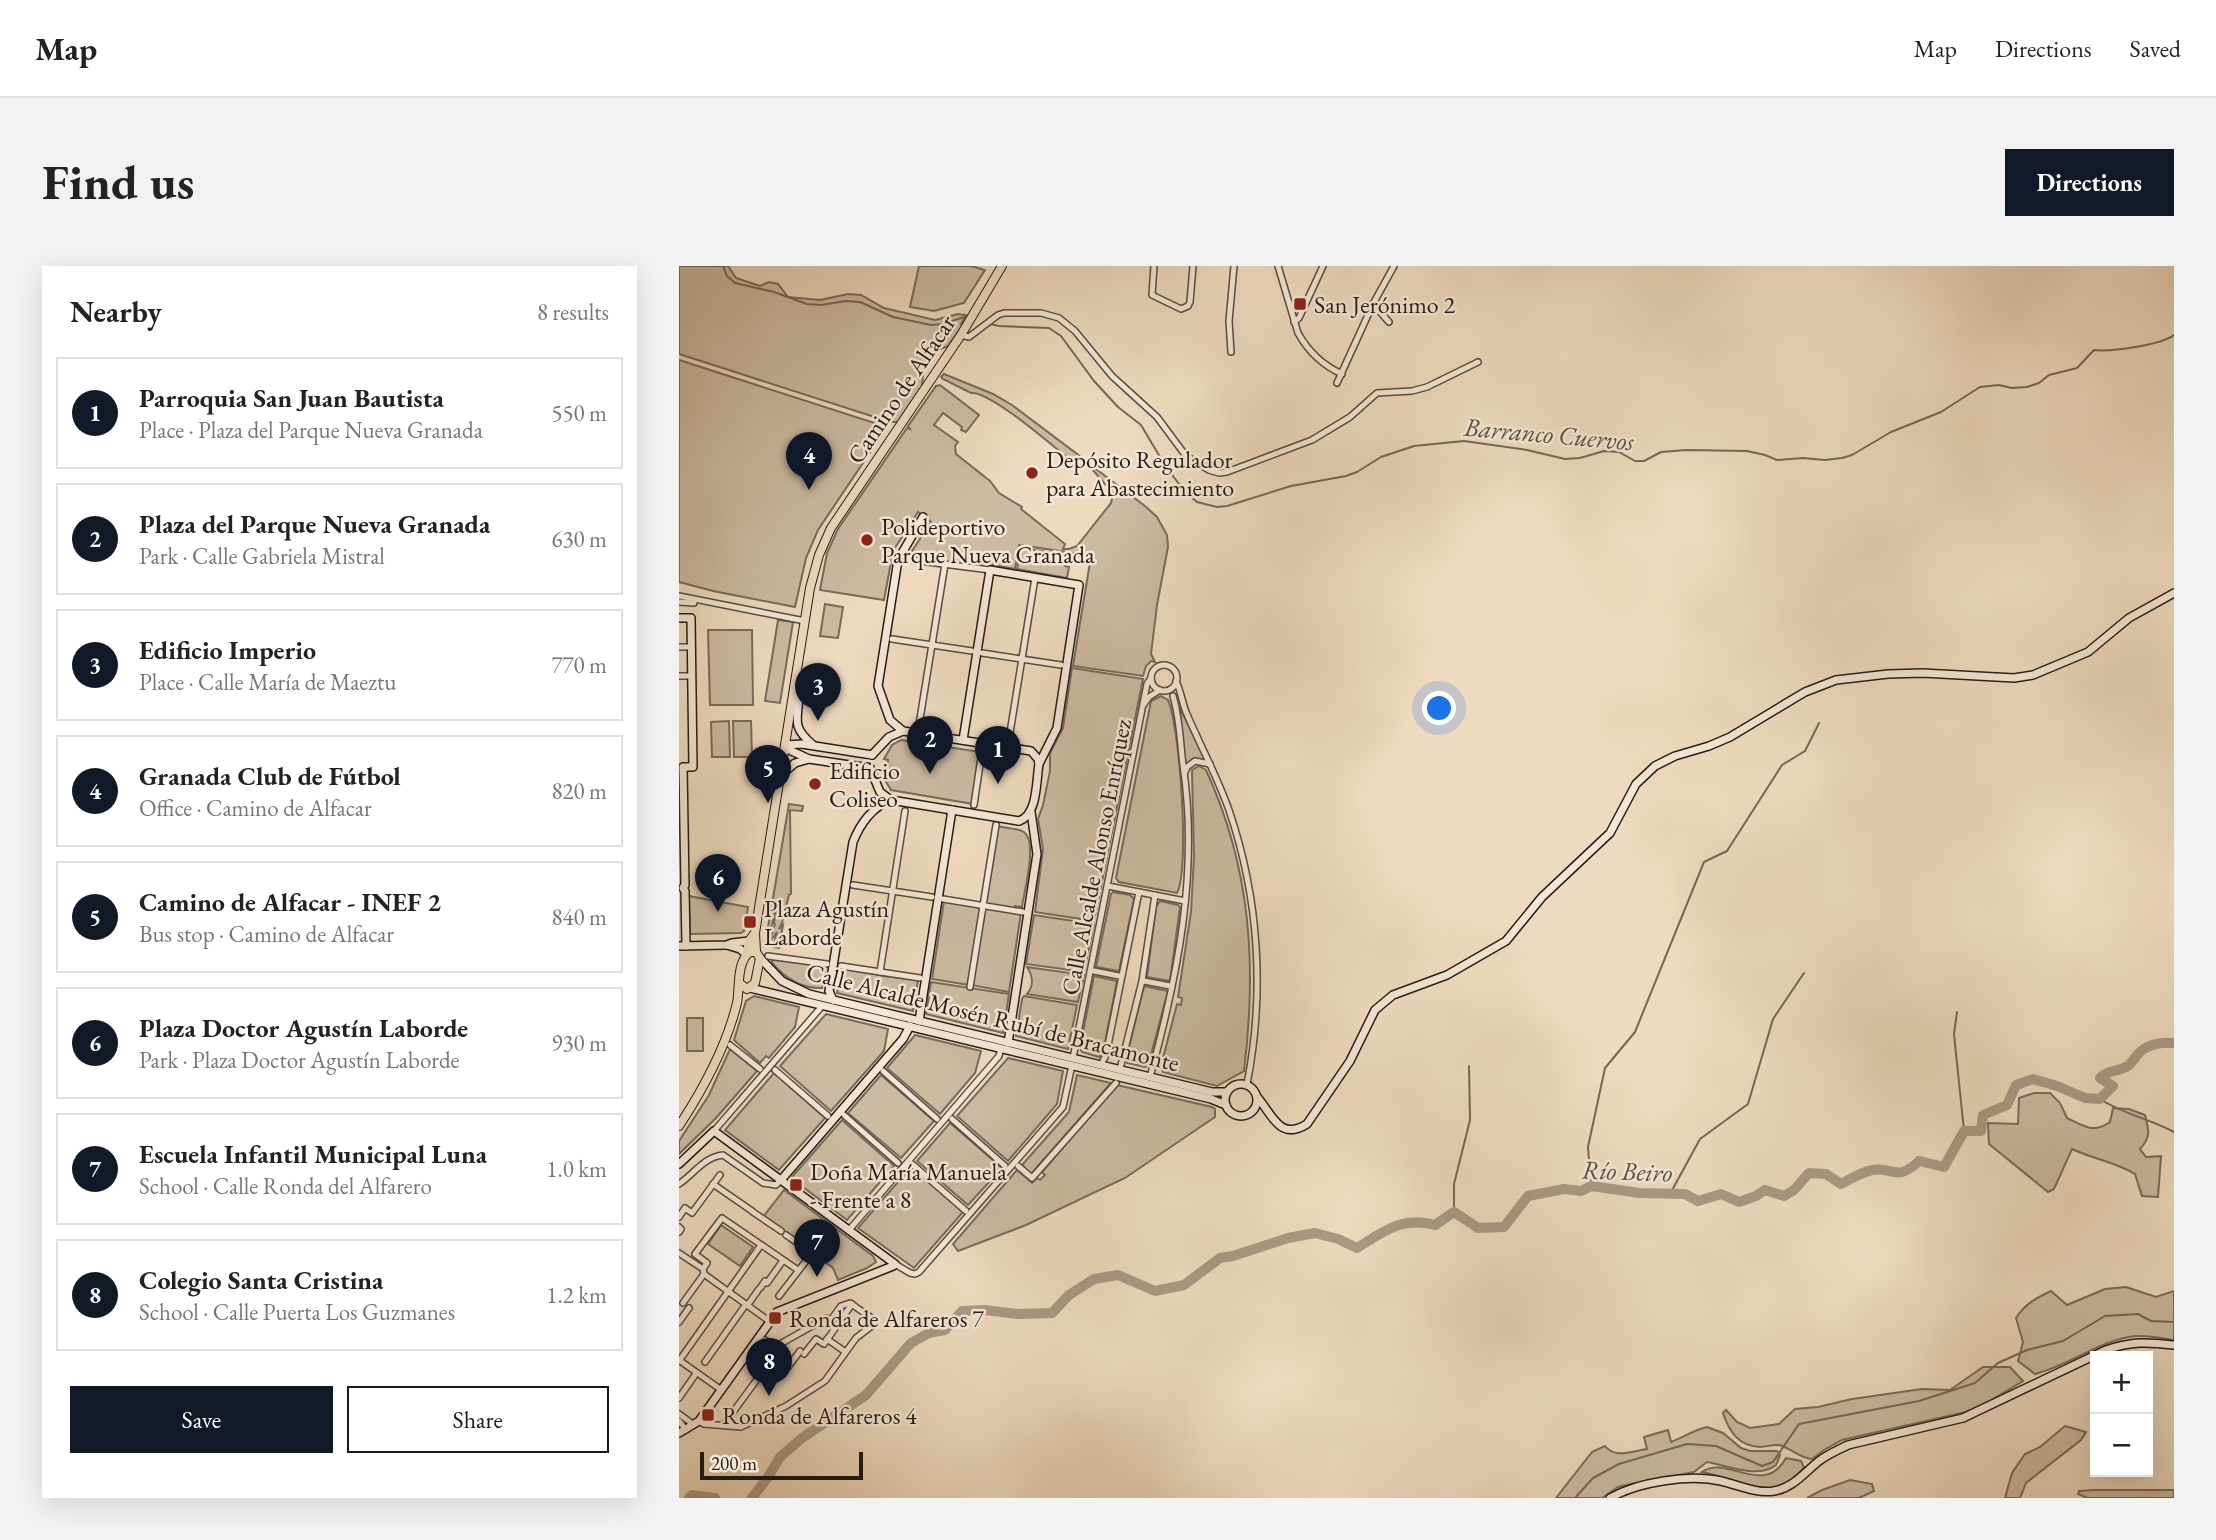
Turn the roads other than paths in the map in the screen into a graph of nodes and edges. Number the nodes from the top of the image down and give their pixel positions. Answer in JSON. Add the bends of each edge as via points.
{"nodes":[{"id":1,"x":1002,"y":266,"type":"edge"},
{"id":2,"x":1154,"y":266,"type":"edge"},
{"id":3,"x":1192,"y":266,"type":"edge"},
{"id":4,"x":1234,"y":266,"type":"edge"},
{"id":5,"x":1324,"y":266,"type":"edge"},
{"id":6,"x":1394,"y":266,"type":"edge"},
{"id":7,"x":1280,"y":267,"type":"edge"},
{"id":8,"x":1373,"y":304,"type":"junction"},
{"id":9,"x":1294,"y":322,"type":"junction"},
{"id":10,"x":1389,"y":322,"type":"dead end"},
{"id":11,"x":961,"y":335,"type":"junction"},
{"id":12,"x":1231,"y":352,"type":"dead end"},
{"id":13,"x":1478,"y":362,"type":"dead end"},
{"id":14,"x":1342,"y":373,"type":"junction"},
{"id":15,"x":1337,"y":383,"type":"dead end"},
{"id":16,"x":923,"y":517,"type":"dead end"},
{"id":17,"x":904,"y":559,"type":"dead end"},
{"id":18,"x":945,"y":564,"type":"junction"},
{"id":19,"x":990,"y":570,"type":"junction"},
{"id":20,"x":1035,"y":578,"type":"junction"},
{"id":21,"x":2174,"y":593,"type":"edge"},
{"id":22,"x":679,"y":596,"type":"edge"},
{"id":23,"x":679,"y":602,"type":"edge"},
{"id":24,"x":694,"y":603,"type":"dead end"},
{"id":25,"x":679,"y":618,"type":"edge"},
{"id":26,"x":805,"y":621,"type":"junction"},
{"id":27,"x":892,"y":639,"type":"dead end"},
{"id":28,"x":932,"y":644,"type":"junction"},
{"id":29,"x":687,"y":646,"type":"dead end"},
{"id":30,"x":679,"y":647,"type":"edge"},
{"id":31,"x":972,"y":651,"type":"dead end"},
{"id":32,"x":982,"y":653,"type":"dead end"},
{"id":33,"x":1022,"y":659,"type":"junction"},
{"id":34,"x":1061,"y":665,"type":"dead end"},
{"id":35,"x":679,"y":676,"type":"edge"},
{"id":36,"x":691,"y":676,"type":"junction"},
{"id":37,"x":1151,"y":678,"type":"junction"},
{"id":38,"x":1176,"y":681,"type":"junction"},
{"id":39,"x":1161,"y":690,"type":"junction"},
{"id":40,"x":1169,"y":690,"type":"junction"},
{"id":41,"x":793,"y":695,"type":"junction"},
{"id":42,"x":1173,"y":696,"type":"junction"},
{"id":43,"x":1144,"y":704,"type":"junction"},
{"id":44,"x":1185,"y":709,"type":"junction"},
{"id":45,"x":890,"y":720,"type":"junction"},
{"id":46,"x":919,"y":725,"type":"dead end"},
{"id":47,"x":903,"y":731,"type":"junction"},
{"id":48,"x":889,"y":737,"type":"junction"},
{"id":49,"x":1009,"y":739,"type":"dead end"},
{"id":50,"x":963,"y":740,"type":"junction"},
{"id":51,"x":1048,"y":742,"type":"junction"},
{"id":52,"x":785,"y":746,"type":"junction"},
{"id":53,"x":814,"y":746,"type":"junction"},
{"id":54,"x":982,"y":751,"type":"dead end"},
{"id":55,"x":1031,"y":751,"type":"junction"},
{"id":56,"x":868,"y":755,"type":"junction"},
{"id":57,"x":809,"y":759,"type":"junction"},
{"id":58,"x":1039,"y":764,"type":"junction"},
{"id":59,"x":1211,"y":764,"type":"junction"},
{"id":60,"x":866,"y":766,"type":"junction"},
{"id":61,"x":681,"y":767,"type":"edge"},
{"id":62,"x":1185,"y":772,"type":"junction"},
{"id":63,"x":781,"y":775,"type":"junction"},
{"id":64,"x":880,"y":792,"type":"junction"},
{"id":65,"x":891,"y":800,"type":"junction"},
{"id":66,"x":974,"y":805,"type":"dead end"},
{"id":67,"x":876,"y":808,"type":"junction"},
{"id":68,"x":952,"y":810,"type":"junction"},
{"id":69,"x":905,"y":811,"type":"dead end"},
{"id":70,"x":1031,"y":812,"type":"junction"},
{"id":71,"x":1019,"y":821,"type":"junction"},
{"id":72,"x":996,"y":825,"type":"dead end"},
{"id":73,"x":1033,"y":833,"type":"junction"},
{"id":74,"x":853,"y":885,"type":"dead end"},
{"id":75,"x":1108,"y":886,"type":"junction"},
{"id":76,"x":681,"y":889,"type":"edge"},
{"id":77,"x":893,"y":891,"type":"junction"},
{"id":78,"x":1139,"y":892,"type":"junction"},
{"id":79,"x":1155,"y":895,"type":"junction"},
{"id":80,"x":932,"y":897,"type":"dead end"},
{"id":81,"x":943,"y":899,"type":"dead end"},
{"id":82,"x":1185,"y":901,"type":"junction"},
{"id":83,"x":983,"y":905,"type":"junction"},
{"id":84,"x":1023,"y":912,"type":"dead end"},
{"id":85,"x":755,"y":933,"type":"junction"},
{"id":86,"x":682,"y":946,"type":"edge"},
{"id":87,"x":752,"y":950,"type":"junction"},
{"id":88,"x":827,"y":964,"type":"dead end"},
{"id":89,"x":841,"y":966,"type":"dead end"},
{"id":90,"x":1094,"y":971,"type":"dead end"},
{"id":91,"x":880,"y":972,"type":"junction"},
{"id":92,"x":1119,"y":976,"type":"dead end"},
{"id":93,"x":920,"y":978,"type":"dead end"},
{"id":94,"x":1144,"y":981,"type":"dead end"},
{"id":95,"x":970,"y":986,"type":"dead end"},
{"id":96,"x":1170,"y":986,"type":"dead end"},
{"id":97,"x":745,"y":987,"type":"junction"},
{"id":98,"x":829,"y":990,"type":"junction"},
{"id":99,"x":833,"y":1000,"type":"junction"},
{"id":100,"x":823,"y":1001,"type":"junction"},
{"id":101,"x":919,"y":1021,"type":"junction"},
{"id":102,"x":909,"y":1026,"type":"junction"},
{"id":103,"x":1008,"y":1043,"type":"junction"},
{"id":104,"x":730,"y":1045,"type":"dead end"},
{"id":105,"x":1001,"y":1048,"type":"junction"},
{"id":106,"x":1072,"y":1062,"type":"junction"},
{"id":107,"x":1101,"y":1065,"type":"junction"},
{"id":108,"x":760,"y":1069,"type":"dead end"},
{"id":109,"x":1120,"y":1069,"type":"junction"},
{"id":110,"x":775,"y":1070,"type":"dead end"},
{"id":111,"x":883,"y":1071,"type":"dead end"},
{"id":112,"x":1150,"y":1077,"type":"junction"},
{"id":113,"x":1116,"y":1083,"type":"dead end"},
{"id":114,"x":1247,"y":1084,"type":"junction"},
{"id":115,"x":1227,"y":1092,"type":"junction"},
{"id":116,"x":1258,"y":1098,"type":"junction"},
{"id":117,"x":1226,"y":1105,"type":"junction"},
{"id":118,"x":1251,"y":1113,"type":"junction"},
{"id":119,"x":843,"y":1115,"type":"dead end"},
{"id":120,"x":1269,"y":1115,"type":"junction"},
{"id":121,"x":828,"y":1116,"type":"dead end"},
{"id":122,"x":937,"y":1119,"type":"dead end"},
{"id":123,"x":952,"y":1119,"type":"dead end"},
{"id":124,"x":679,"y":1126,"type":"edge"},
{"id":125,"x":714,"y":1131,"type":"junction"},
{"id":126,"x":898,"y":1163,"type":"dead end"},
{"id":127,"x":679,"y":1164,"type":"edge"},
{"id":128,"x":912,"y":1164,"type":"dead end"},
{"id":129,"x":1005,"y":1166,"type":"dead end"},
{"id":130,"x":1018,"y":1166,"type":"dead end"},
{"id":131,"x":720,"y":1175,"type":"dead end"},
{"id":132,"x":781,"y":1180,"type":"junction"},
{"id":133,"x":679,"y":1184,"type":"edge"},
{"id":134,"x":713,"y":1184,"type":"junction"},
{"id":135,"x":965,"y":1211,"type":"dead end"},
{"id":136,"x":679,"y":1217,"type":"edge"},
{"id":137,"x":849,"y":1230,"type":"junction"},
{"id":138,"x":761,"y":1245,"type":"junction"},
{"id":139,"x":882,"y":1254,"type":"junction"},
{"id":140,"x":682,"y":1255,"type":"edge"},
{"id":141,"x":782,"y":1262,"type":"dead end"},
{"id":142,"x":679,"y":1264,"type":"edge"},
{"id":143,"x":895,"y":1264,"type":"junction"},
{"id":144,"x":700,"y":1268,"type":"dead end"},
{"id":145,"x":799,"y":1269,"type":"junction"},
{"id":146,"x":877,"y":1272,"type":"junction"},
{"id":147,"x":703,"y":1274,"type":"junction"},
{"id":148,"x":727,"y":1291,"type":"junction"},
{"id":149,"x":779,"y":1296,"type":"dead end"},
{"id":150,"x":683,"y":1303,"type":"dead end"},
{"id":151,"x":852,"y":1304,"type":"junction"},
{"id":152,"x":689,"y":1307,"type":"dead end"},
{"id":153,"x":769,"y":1321,"type":"junction"},
{"id":154,"x":679,"y":1322,"type":"edge"},
{"id":155,"x":827,"y":1339,"type":"junction"},
{"id":156,"x":765,"y":1340,"type":"dead end"},
{"id":157,"x":2174,"y":1345,"type":"edge"},
{"id":158,"x":775,"y":1347,"type":"junction"},
{"id":159,"x":843,"y":1351,"type":"dead end"},
{"id":160,"x":679,"y":1361,"type":"edge"},
{"id":161,"x":705,"y":1362,"type":"dead end"},
{"id":162,"x":769,"y":1362,"type":"junction"},
{"id":163,"x":695,"y":1376,"type":"dead end"},
{"id":164,"x":720,"y":1389,"type":"junction"},
{"id":165,"x":679,"y":1398,"type":"edge"},
{"id":166,"x":679,"y":1414,"type":"edge"},
{"id":167,"x":679,"y":1421,"type":"edge"},
{"id":168,"x":699,"y":1421,"type":"junction"},
{"id":169,"x":725,"y":1423,"type":"dead end"},
{"id":170,"x":685,"y":1428,"type":"edge"},
{"id":171,"x":1610,"y":1498,"type":"edge"}],
"edges":[{"from":1,"to":11,"type":"main road","name":"Camino de Alfacar"},
{"from":2,"to":3,"type":"street","via":[[1152,295],[1185,309],[1190,302]]},
{"from":4,"to":12,"type":"street"},
{"from":5,"to":9,"type":"street"},
{"from":6,"to":8,"type":"street"},
{"from":7,"to":9,"type":"street"},
{"from":8,"to":10,"type":"street"},
{"from":8,"to":14,"type":"street"},
{"from":9,"to":14,"type":"street","via":[[1309,351]]},
{"from":11,"to":13,"type":"street","via":[[969,337],[1004,313],[1059,318],[1157,417],[1187,456],[1219,473],[1312,440],[1377,393],[1427,387]]},
{"from":11,"to":26,"type":"main road","name":"Camino de Alfacar","via":[[831,528],[814,569]]},
{"from":14,"to":15,"type":"street"},
{"from":16,"to":45,"type":"street","via":[[896,572],[879,685]]},
{"from":17,"to":18,"type":"street"},
{"from":18,"to":19,"type":"street"},
{"from":18,"to":28,"type":"street"},
{"from":19,"to":20,"type":"street"},
{"from":19,"to":50,"type":"street"},
{"from":20,"to":33,"type":"street"},
{"from":20,"to":51,"type":"street","via":[[1075,584],[1057,728]]},
{"from":21,"to":120,"type":"street","via":[[2129,618],[2088,652],[2033,675],[1923,673],[1836,680],[1805,692],[1730,737],[1654,766],[1630,793],[1610,833],[1542,897],[1506,941],[1447,975],[1394,995],[1375,1010],[1350,1061],[1307,1124],[1289,1130]]},
{"from":22,"to":26,"type":"street"},
{"from":23,"to":24,"type":"street"},
{"from":25,"to":36,"type":"street","via":[[691,618]]},
{"from":26,"to":41,"type":"main road","name":"Camino de Alfacar"},
{"from":27,"to":28,"type":"street"},
{"from":28,"to":31,"type":"street"},
{"from":28,"to":46,"type":"street"},
{"from":29,"to":30,"type":"street"},
{"from":32,"to":33,"type":"street"},
{"from":33,"to":34,"type":"street"},
{"from":33,"to":49,"type":"street"},
{"from":35,"to":36,"type":"street"},
{"from":36,"to":61,"type":"street","via":[[693,767]]},
{"from":37,"to":38,"type":"street","via":[[1155,669],[1166,665],[1175,672]]},
{"from":37,"to":39,"type":"street"},
{"from":37,"to":43,"type":"street","name":"Calle Alcalde Alonso Enríquez"},
{"from":38,"to":40,"type":"street"},
{"from":38,"to":44,"type":"street"},
{"from":39,"to":40,"type":"street"},
{"from":39,"to":43,"type":"street","name":"Calle Alcalde Alonso Enríquez"},
{"from":40,"to":42,"type":"street"},
{"from":41,"to":52,"type":"main road","name":"Camino de Alfacar"},
{"from":41,"to":53,"type":"street","via":[[799,699],[798,730]]},
{"from":42,"to":44,"type":"street"},
{"from":42,"to":62,"type":"street"},
{"from":43,"to":75,"type":"street","name":"Calle Alcalde Alonso Enríquez"},
{"from":44,"to":59,"type":"street"},
{"from":45,"to":47,"type":"street"},
{"from":45,"to":48,"type":"street"},
{"from":47,"to":48,"type":"street"},
{"from":47,"to":50,"type":"street"},
{"from":48,"to":56,"type":"street"},
{"from":50,"to":55,"type":"street"},
{"from":51,"to":55,"type":"street"},
{"from":51,"to":58,"type":"street"},
{"from":52,"to":53,"type":"street"},
{"from":52,"to":57,"type":"street"},
{"from":52,"to":63,"type":"main road","name":"Camino de Alfacar"},
{"from":53,"to":56,"type":"street"},
{"from":54,"to":66,"type":"street"},
{"from":55,"to":58,"type":"street"},
{"from":56,"to":60,"type":"street","via":[[860,760]]},
{"from":56,"to":60,"type":"street","via":[[874,762]]},
{"from":57,"to":60,"type":"street"},
{"from":57,"to":63,"type":"street"},
{"from":58,"to":70,"type":"street"},
{"from":59,"to":62,"type":"street","via":[[1195,761]]},
{"from":59,"to":114,"type":"street","via":[[1237,836],[1253,910],[1257,1000]]},
{"from":60,"to":64,"type":"street"},
{"from":61,"to":76,"type":"street","via":[[685,885]]},
{"from":62,"to":82,"type":"street"},
{"from":63,"to":85,"type":"main road","name":"Camino de Alfacar"},
{"from":64,"to":65,"type":"street"},
{"from":64,"to":67,"type":"street"},
{"from":65,"to":67,"type":"street"},
{"from":65,"to":68,"type":"street"},
{"from":67,"to":98,"type":"street","via":[[853,842]]},
{"from":68,"to":71,"type":"street"},
{"from":68,"to":101,"type":"street"},
{"from":69,"to":77,"type":"street"},
{"from":70,"to":71,"type":"street"},
{"from":70,"to":73,"type":"street"},
{"from":71,"to":73,"type":"street"},
{"from":72,"to":83,"type":"street"},
{"from":73,"to":103,"type":"street","via":[[1037,854]]},
{"from":74,"to":77,"type":"street"},
{"from":75,"to":78,"type":"street"},
{"from":75,"to":106,"type":"street","name":"Calle Alcalde Alonso Enríquez"},
{"from":76,"to":86,"type":"street","via":[[685,891]]},
{"from":77,"to":80,"type":"street"},
{"from":77,"to":91,"type":"street"},
{"from":78,"to":79,"type":"street"},
{"from":78,"to":107,"type":"street"},
{"from":79,"to":82,"type":"street"},
{"from":79,"to":109,"type":"street","via":[[1142,981]]},
{"from":81,"to":83,"type":"street"},
{"from":82,"to":112,"type":"street","via":[[1174,987]]},
{"from":83,"to":84,"type":"street"},
{"from":83,"to":95,"type":"street"},
{"from":85,"to":87,"type":"main road","name":"Camino de Alfacar"},
{"from":85,"to":87,"type":"main road","name":"Camino de Alfacar"},
{"from":86,"to":87,"type":"street","via":[[732,943]]},
{"from":87,"to":88,"type":"street"},
{"from":87,"to":97,"type":"main road"},
{"from":87,"to":97,"type":"main road","via":[[755,983]]},
{"from":87,"to":100,"type":"street","name":"Calle Alcalde Mosén Rubí de Bracamonte","via":[[788,985]]},
{"from":89,"to":91,"type":"street"},
{"from":90,"to":92,"type":"street"},
{"from":91,"to":93,"type":"street"},
{"from":94,"to":96,"type":"street"},
{"from":97,"to":100,"type":"street","name":"Calle Alcalde Mosén Rubí de Bracamonte"},
{"from":97,"to":124,"type":"main road","via":[[714,1066]]},
{"from":98,"to":99,"type":"street"},
{"from":98,"to":100,"type":"street"},
{"from":99,"to":100,"type":"street","name":"Calle Alcalde Mosén Rubí de Bracamonte"},
{"from":99,"to":101,"type":"street","name":"Calle Alcalde Mosén Rubí de Bracamonte"},
{"from":100,"to":102,"type":"street","name":"Calle Alcalde Mosén Rubí de Bracamonte"},
{"from":100,"to":125,"type":"street"},
{"from":101,"to":103,"type":"street","name":"Calle Alcalde Mosén Rubí de Bracamonte"},
{"from":102,"to":105,"type":"street","name":"Calle Alcalde Mosén Rubí de Bracamonte"},
{"from":102,"to":132,"type":"street"},
{"from":103,"to":106,"type":"street","name":"Calle Alcalde Mosén Rubí de Bracamonte"},
{"from":104,"to":108,"type":"street"},
{"from":105,"to":106,"type":"street","name":"Calle Alcalde Mosén Rubí de Bracamonte"},
{"from":105,"to":137,"type":"street","via":[[999,1056]]},
{"from":106,"to":107,"type":"street","name":"Calle Alcalde Mosén Rubí de Bracamonte"},
{"from":106,"to":117,"type":"street","name":"Calle Alcalde Mosén Rubí de Bracamonte"},
{"from":106,"to":143,"type":"street","name":"Calle Alcalde Alonso Enríquez","via":[[1063,1107],[919,1272],[909,1273]]},
{"from":107,"to":109,"type":"street","name":"Calle Alcalde Mosén Rubí de Bracamonte"},
{"from":109,"to":112,"type":"street","name":"Calle Alcalde Mosén Rubí de Bracamonte"},
{"from":110,"to":121,"type":"street"},
{"from":111,"to":122,"type":"street"},
{"from":112,"to":115,"type":"street","name":"Calle Alcalde Mosén Rubí de Bracamonte"},
{"from":113,"to":130,"type":"street","via":[[1032,1178]]},
{"from":114,"to":115,"type":"street","via":[[1236,1084]]},
{"from":114,"to":116,"type":"street"},
{"from":115,"to":117,"type":"street"},
{"from":116,"to":118,"type":"street"},
{"from":116,"to":120,"type":"street"},
{"from":117,"to":118,"type":"street","via":[[1235,1115]]},
{"from":118,"to":120,"type":"street"},
{"from":119,"to":126,"type":"street"},
{"from":123,"to":129,"type":"street"},
{"from":125,"to":127,"type":"street"},
{"from":125,"to":132,"type":"street"},
{"from":128,"to":135,"type":"street"},
{"from":131,"to":134,"type":"street"},
{"from":132,"to":133,"type":"street","via":[[776,1185],[763,1183],[723,1155],[704,1162]]},
{"from":132,"to":137,"type":"street"},
{"from":134,"to":136,"type":"street","via":[[692,1213],[685,1208]]},
{"from":134,"to":145,"type":"street","via":[[805,1248],[806,1261]]},
{"from":137,"to":139,"type":"street"},
{"from":138,"to":145,"type":"street"},
{"from":138,"to":147,"type":"street","via":[[722,1218],[695,1254],[707,1263]]},
{"from":138,"to":148,"type":"street"},
{"from":139,"to":143,"type":"street"},
{"from":139,"to":146,"type":"street"},
{"from":140,"to":142,"type":"street"},
{"from":140,"to":144,"type":"street"},
{"from":141,"to":161,"type":"street"},
{"from":143,"to":146,"type":"street"},
{"from":145,"to":149,"type":"street"},
{"from":146,"to":153,"type":"street","via":[[784,1308]]},
{"from":147,"to":148,"type":"street"},
{"from":147,"to":150,"type":"street"},
{"from":148,"to":153,"type":"street"},
{"from":148,"to":160,"type":"street"},
{"from":151,"to":155,"type":"street"},
{"from":151,"to":158,"type":"street","via":[[841,1306],[830,1321],[826,1318]]},
{"from":151,"to":168,"type":"street","via":[[873,1322],[825,1381],[778,1411],[741,1427]]},
{"from":152,"to":154,"type":"street"},
{"from":153,"to":164,"type":"street"},
{"from":155,"to":159,"type":"street"},
{"from":155,"to":162,"type":"street","via":[[824,1344],[816,1339],[788,1367],[779,1361]]},
{"from":156,"to":158,"type":"street"},
{"from":157,"to":171,"type":"street","via":[[2122,1345],[1963,1418],[1848,1445],[1779,1491],[1697,1478],[1632,1488]]},
{"from":158,"to":162,"type":"street","via":[[778,1349]]},
{"from":160,"to":164,"type":"street"},
{"from":162,"to":169,"type":"street"},
{"from":163,"to":165,"type":"street"},
{"from":164,"to":168,"type":"street"},
{"from":166,"to":170,"type":"street"},
{"from":167,"to":170,"type":"street"},
{"from":168,"to":170,"type":"street"}]}
